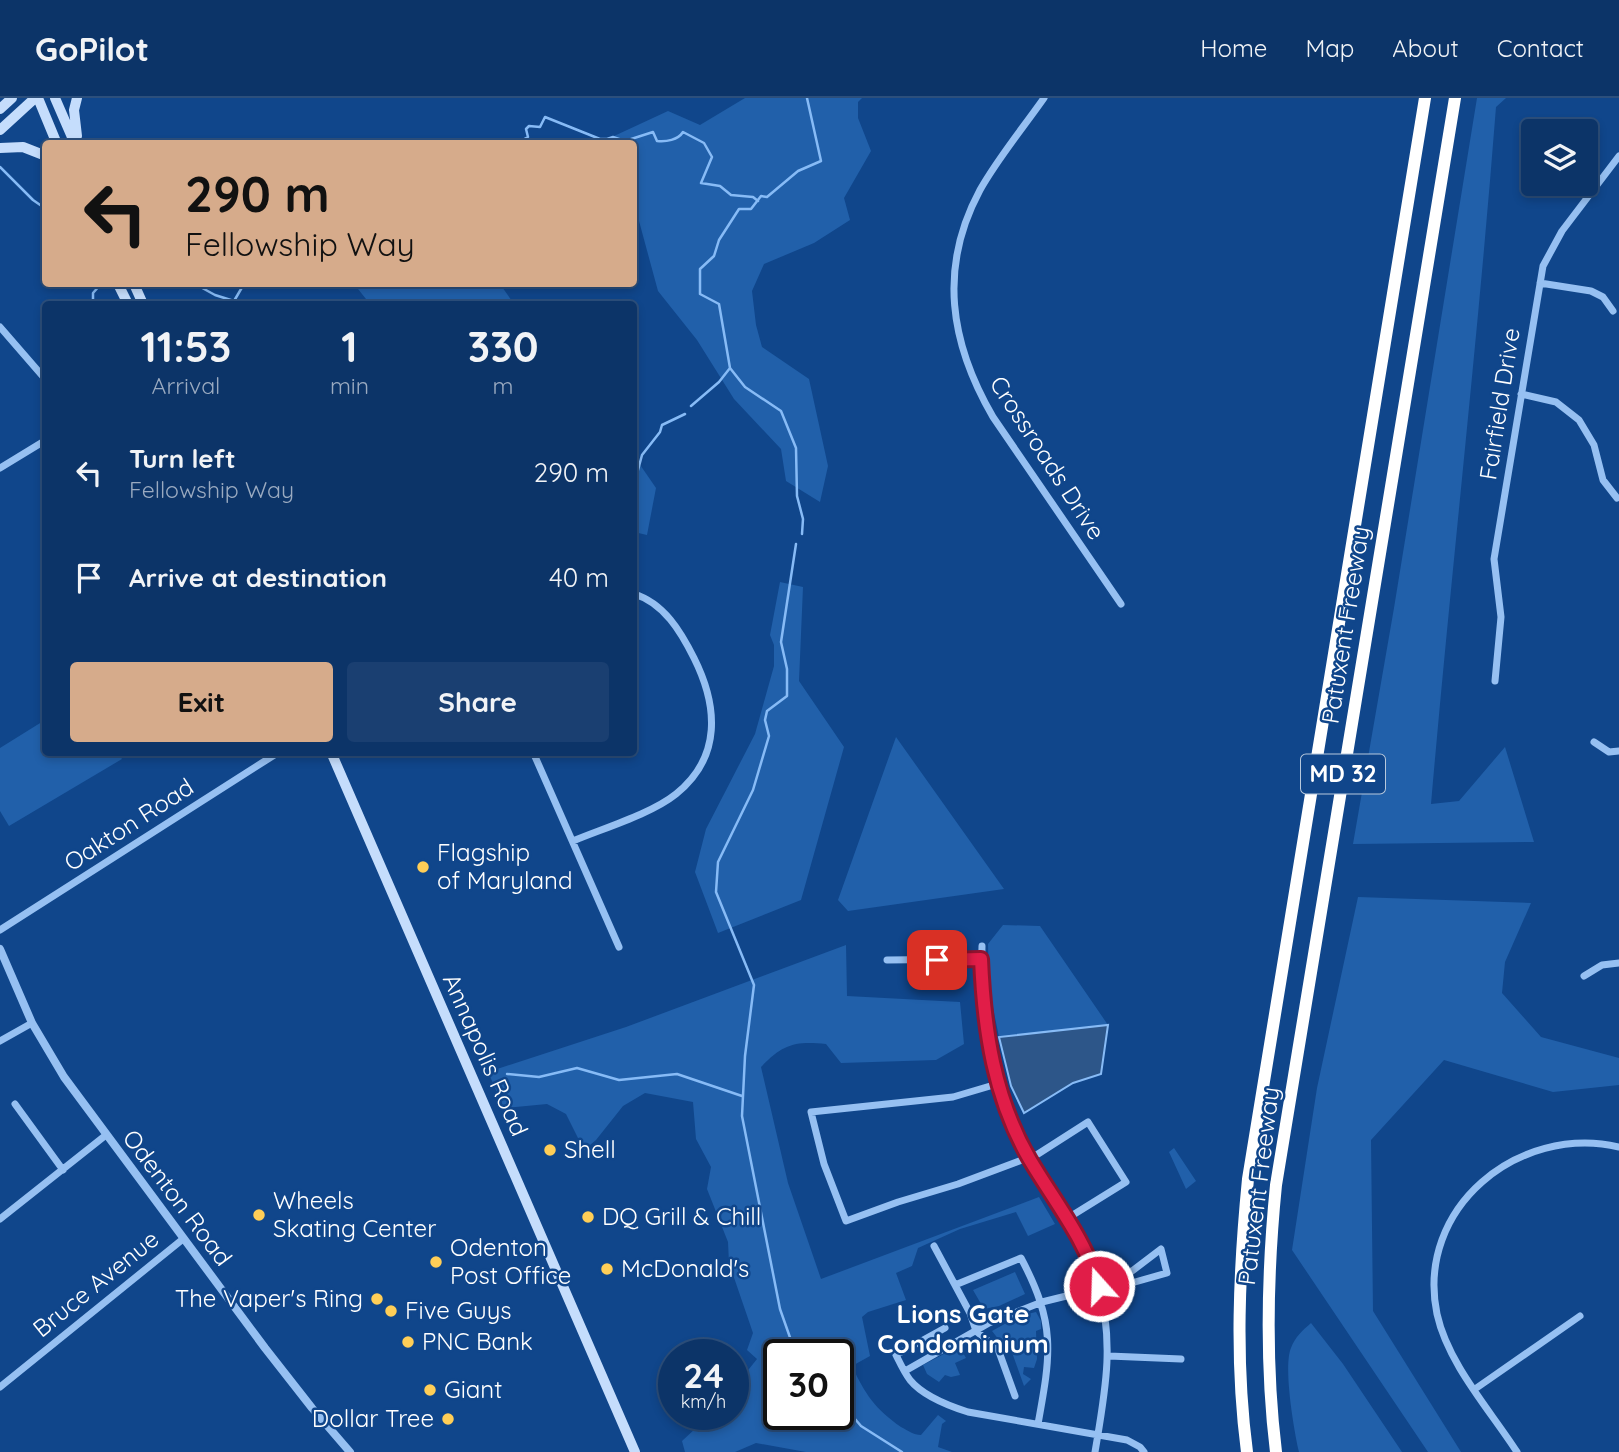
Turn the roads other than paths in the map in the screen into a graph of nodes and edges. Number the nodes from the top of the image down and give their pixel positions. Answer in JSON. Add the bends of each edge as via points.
{"nodes":[{"id":1,"x":12,"y":98,"type":"edge"},
{"id":2,"x":37,"y":98,"type":"edge"},
{"id":3,"x":55,"y":98,"type":"edge"},
{"id":4,"x":77,"y":98,"type":"edge"},
{"id":5,"x":1044,"y":98,"type":"edge"},
{"id":6,"x":1425,"y":98,"type":"edge"},
{"id":7,"x":1455,"y":98,"type":"edge"},
{"id":8,"x":0,"y":108,"type":"edge"},
{"id":9,"x":0,"y":130,"type":"edge"},
{"id":10,"x":55,"y":140,"type":"edge"},
{"id":11,"x":75,"y":140,"type":"edge"},
{"id":12,"x":76,"y":140,"type":"edge"},
{"id":13,"x":0,"y":148,"type":"edge"},
{"id":14,"x":42,"y":154,"type":"edge"},
{"id":15,"x":1619,"y":156,"type":"edge"},
{"id":16,"x":1616,"y":167,"type":"edge"},
{"id":17,"x":1540,"y":283,"type":"junction"},
{"id":18,"x":1614,"y":311,"type":"dead end"},
{"id":19,"x":0,"y":327,"type":"edge"},
{"id":20,"x":42,"y":375,"type":"edge"},
{"id":21,"x":1521,"y":394,"type":"junction"},
{"id":22,"x":42,"y":442,"type":"edge"},
{"id":23,"x":0,"y":468,"type":"edge"},
{"id":24,"x":1617,"y":498,"type":"dead end"},
{"id":25,"x":637,"y":596,"type":"edge"},
{"id":26,"x":1121,"y":604,"type":"dead end"},
{"id":27,"x":1495,"y":681,"type":"dead end"},
{"id":28,"x":1594,"y":742,"type":"dead end"},
{"id":29,"x":1619,"y":751,"type":"edge"},
{"id":30,"x":273,"y":756,"type":"edge"},
{"id":31,"x":333,"y":756,"type":"edge"},
{"id":32,"x":535,"y":756,"type":"edge"},
{"id":33,"x":573,"y":841,"type":"junction"},
{"id":34,"x":0,"y":930,"type":"edge"},
{"id":35,"x":982,"y":946,"type":"dead end"},
{"id":36,"x":619,"y":947,"type":"dead end"},
{"id":37,"x":0,"y":949,"type":"edge"},
{"id":38,"x":981,"y":959,"type":"junction"},
{"id":39,"x":887,"y":960,"type":"dead end"},
{"id":40,"x":1619,"y":963,"type":"edge"},
{"id":41,"x":1584,"y":976,"type":"dead end"},
{"id":42,"x":32,"y":1023,"type":"junction"},
{"id":43,"x":0,"y":1041,"type":"edge"},
{"id":44,"x":997,"y":1084,"type":"junction"},
{"id":45,"x":15,"y":1104,"type":"dead end"},
{"id":46,"x":106,"y":1135,"type":"junction"},
{"id":47,"x":1619,"y":1147,"type":"edge"},
{"id":48,"x":1029,"y":1158,"type":"junction"},
{"id":49,"x":63,"y":1170,"type":"junction"},
{"id":50,"x":1068,"y":1218,"type":"junction"},
{"id":51,"x":0,"y":1219,"type":"edge"},
{"id":52,"x":183,"y":1239,"type":"junction"},
{"id":53,"x":934,"y":1246,"type":"dead end"},
{"id":54,"x":1115,"y":1284,"type":"junction"},
{"id":55,"x":955,"y":1285,"type":"junction"},
{"id":56,"x":1099,"y":1286,"type":"junction"},
{"id":57,"x":1042,"y":1301,"type":"junction"},
{"id":58,"x":1580,"y":1316,"type":"dead end"},
{"id":59,"x":945,"y":1328,"type":"dead end"},
{"id":60,"x":976,"y":1331,"type":"junction"},
{"id":61,"x":1109,"y":1356,"type":"junction"},
{"id":62,"x":1181,"y":1359,"type":"dead end"},
{"id":63,"x":905,"y":1371,"type":"junction"},
{"id":64,"x":0,"y":1387,"type":"edge"},
{"id":65,"x":1475,"y":1389,"type":"junction"},
{"id":66,"x":1015,"y":1396,"type":"dead end"},
{"id":67,"x":1038,"y":1424,"type":"junction"},
{"id":68,"x":1098,"y":1434,"type":"junction"},
{"id":69,"x":351,"y":1452,"type":"edge"},
{"id":70,"x":635,"y":1452,"type":"edge"},
{"id":71,"x":1094,"y":1452,"type":"edge"},
{"id":72,"x":1144,"y":1452,"type":"edge"},
{"id":73,"x":1247,"y":1452,"type":"edge"},
{"id":74,"x":1276,"y":1452,"type":"edge"},
{"id":75,"x":1517,"y":1452,"type":"edge"}],
"edges":[{"from":1,"to":8,"type":"main road"},
{"from":2,"to":9,"type":"main road"},
{"from":2,"to":10,"type":"main road"},
{"from":3,"to":11,"type":"main road"},
{"from":4,"to":12,"type":"main road"},
{"from":5,"to":26,"type":"street","name":"Crossroads Drive","via":[[969,214],[956,258],[953,312],[967,366],[986,405]]},
{"from":6,"to":73,"type":"highway","name":"Patuxent Freeway","number":"MD 32","via":[[1248,1179],[1238,1332]]},
{"from":7,"to":74,"type":"highway","name":"Patuxent Freeway","number":"MD 32","via":[[1276,1185],[1267,1357]]},
{"from":13,"to":14,"type":"main road","via":[[23,147]]},
{"from":15,"to":16,"type":"street","name":"Fairfield Drive"},
{"from":16,"to":17,"type":"street","name":"Fairfield Drive","via":[[1551,247]]},
{"from":17,"to":18,"type":"street","via":[[1591,291]]},
{"from":17,"to":21,"type":"street","name":"Fairfield Drive"},
{"from":19,"to":20,"type":"street"},
{"from":21,"to":24,"type":"street","via":[[1556,402],[1579,420],[1594,445],[1603,480]]},
{"from":21,"to":27,"type":"street","name":"Fairfield Drive","via":[[1494,559],[1501,617]]},
{"from":22,"to":23,"type":"street"},
{"from":25,"to":33,"type":"street","via":[[660,608],[690,649],[711,699],[709,746],[690,780],[675,794]]},
{"from":28,"to":29,"type":"street","via":[[1609,752]]},
{"from":30,"to":34,"type":"street","name":"Oakton Road"},
{"from":31,"to":70,"type":"main road","name":"Annapolis Road"},
{"from":32,"to":33,"type":"street"},
{"from":33,"to":36,"type":"street"},
{"from":35,"to":38,"type":"street"},
{"from":37,"to":42,"type":"street","name":"Odenton Road"},
{"from":38,"to":39,"type":"street"},
{"from":38,"to":44,"type":"street","via":[[986,1037]]},
{"from":40,"to":41,"type":"street","via":[[1602,965]]},
{"from":42,"to":43,"type":"street"},
{"from":42,"to":46,"type":"street","name":"Odenton Road"},
{"from":44,"to":48,"type":"street"},
{"from":44,"to":48,"type":"street","via":[[953,1097],[811,1112],[824,1164],[846,1221]]},
{"from":45,"to":49,"type":"street"},
{"from":46,"to":49,"type":"street"},
{"from":46,"to":52,"type":"street","name":"Odenton Road"},
{"from":47,"to":65,"type":"street","via":[[1562,1144],[1516,1157],[1488,1175],[1464,1200],[1447,1229],[1433,1290],[1445,1340]]},
{"from":48,"to":50,"type":"street"},
{"from":48,"to":50,"type":"street","via":[[1088,1122],[1126,1182]]},
{"from":49,"to":51,"type":"street"},
{"from":50,"to":56,"type":"street"},
{"from":52,"to":64,"type":"street","name":"Bruce Avenue"},
{"from":52,"to":69,"type":"street","name":"Odenton Road"},
{"from":53,"to":55,"type":"street"},
{"from":54,"to":54,"type":"street","via":[[1122,1276],[1161,1249],[1167,1273]]},
{"from":54,"to":56,"type":"street"},
{"from":55,"to":57,"type":"street","via":[[1021,1258]]},
{"from":55,"to":60,"type":"street"},
{"from":56,"to":57,"type":"street"},
{"from":56,"to":61,"type":"street"},
{"from":57,"to":60,"type":"street"},
{"from":57,"to":67,"type":"street","via":[[1049,1353]]},
{"from":58,"to":65,"type":"street"},
{"from":59,"to":63,"type":"street","via":[[896,1355]]},
{"from":60,"to":63,"type":"street"},
{"from":60,"to":66,"type":"street","via":[[998,1349]]},
{"from":61,"to":62,"type":"street"},
{"from":61,"to":68,"type":"street"},
{"from":63,"to":67,"type":"street","via":[[911,1382],[951,1407]]},
{"from":65,"to":75,"type":"street"},
{"from":67,"to":68,"type":"street"},
{"from":68,"to":71,"type":"street"},
{"from":68,"to":72,"type":"street","via":[[1127,1440]]}]}
